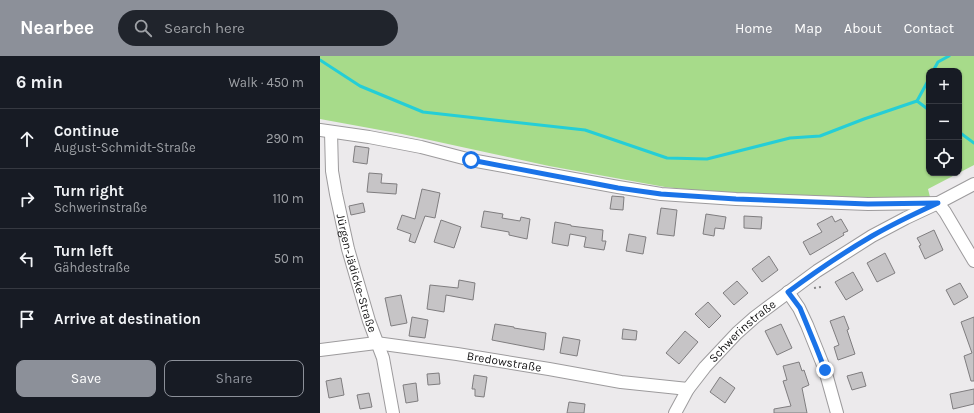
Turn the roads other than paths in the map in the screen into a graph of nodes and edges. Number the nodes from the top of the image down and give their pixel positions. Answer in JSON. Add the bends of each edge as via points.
{"nodes":[{"id":1,"x":326,"y":131,"type":"edge"},
{"id":2,"x":974,"y":184,"type":"edge"},
{"id":3,"x":938,"y":203,"type":"junction"},
{"id":4,"x":974,"y":261,"type":"edge"},
{"id":5,"x":788,"y":292,"type":"junction"},
{"id":6,"x":376,"y":343,"type":"junction"},
{"id":7,"x":320,"y":350,"type":"edge"},
{"id":8,"x":688,"y":389,"type":"junction"},
{"id":9,"x":393,"y":413,"type":"edge"},
{"id":10,"x":675,"y":413,"type":"edge"},
{"id":11,"x":837,"y":413,"type":"edge"}],
"edges":[{"from":1,"to":3,"type":"street","via":[[369,137],[471,160],[618,188],[661,194],[868,204]]},
{"from":1,"to":6,"type":"street","name":"Jürgen-Jädicke-Straße","via":[[348,249]]},
{"from":2,"to":3,"type":"street","name":"Schwerinstraße"},
{"from":3,"to":4,"type":"street","via":[[946,212]]},
{"from":3,"to":5,"type":"street","name":"Schwerinstraße","via":[[872,236]]},
{"from":5,"to":8,"type":"street","name":"Schwerinstraße","via":[[737,333]]},
{"from":5,"to":11,"type":"street","via":[[800,308],[807,325],[825,370]]},
{"from":6,"to":7,"type":"street","name":"Bredowstraße"},
{"from":6,"to":8,"type":"street","name":"Bredowstraße","via":[[541,367],[621,382]]},
{"from":6,"to":9,"type":"street","name":"Jürgen-Jädicke-Straße","via":[[382,358]]},
{"from":8,"to":10,"type":"street","name":"Schwerinstraße"}]}
